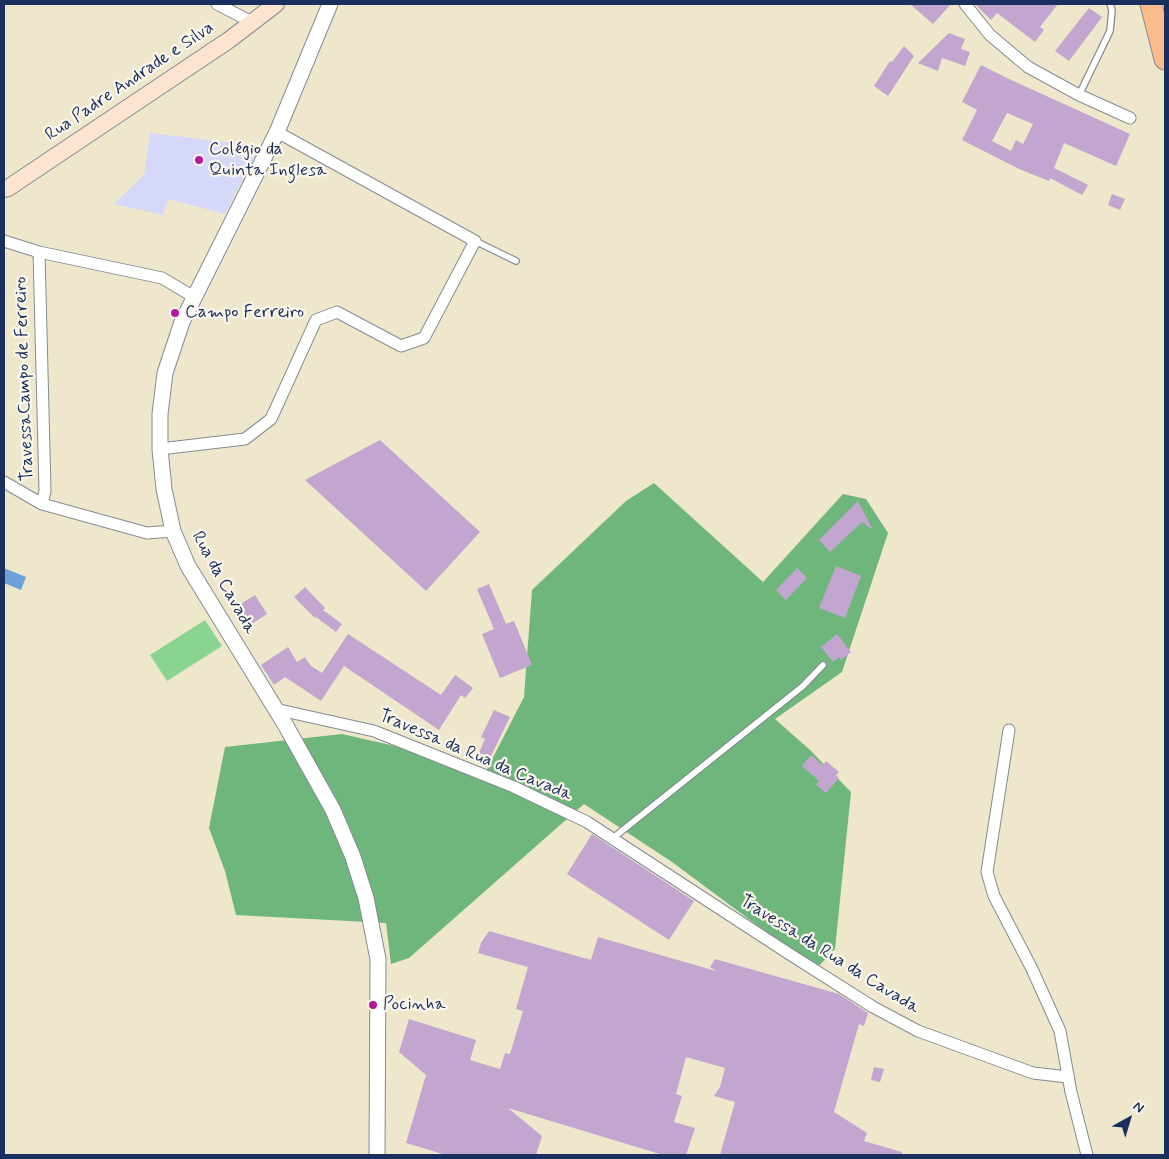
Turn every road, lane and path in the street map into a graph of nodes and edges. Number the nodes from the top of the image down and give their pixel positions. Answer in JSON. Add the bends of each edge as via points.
{"nodes":[{"id":1,"x":217,"y":4,"type":"edge"},
{"id":2,"x":276,"y":4,"type":"edge"},
{"id":3,"x":330,"y":4,"type":"edge"},
{"id":4,"x":965,"y":4,"type":"edge"},
{"id":5,"x":1110,"y":4,"type":"edge"},
{"id":6,"x":1150,"y":4,"type":"edge"},
{"id":7,"x":252,"y":22,"type":"junction"},
{"id":8,"x":1165,"y":59,"type":"edge"},
{"id":9,"x":1079,"y":95,"type":"junction"},
{"id":10,"x":1130,"y":118,"type":"dead end"},
{"id":11,"x":277,"y":132,"type":"junction"},
{"id":12,"x":4,"y":189,"type":"edge"},
{"id":13,"x":4,"y":241,"type":"edge"},
{"id":14,"x":475,"y":241,"type":"junction"},
{"id":15,"x":39,"y":252,"type":"junction"},
{"id":16,"x":516,"y":261,"type":"dead end"},
{"id":17,"x":194,"y":297,"type":"junction"},
{"id":18,"x":160,"y":449,"type":"junction"},
{"id":19,"x":4,"y":482,"type":"edge"},
{"id":20,"x":42,"y":504,"type":"junction"},
{"id":21,"x":173,"y":531,"type":"junction"},
{"id":22,"x":823,"y":665,"type":"dead end"},
{"id":23,"x":276,"y":709,"type":"junction"},
{"id":24,"x":1009,"y":730,"type":"dead end"},
{"id":25,"x":612,"y":838,"type":"junction"},
{"id":26,"x":1068,"y":1077,"type":"junction"},
{"id":27,"x":377,"y":1155,"type":"edge"},
{"id":28,"x":1087,"y":1155,"type":"edge"}],
"edges":[{"from":1,"to":7,"type":"street"},
{"from":2,"to":7,"type":"main road","name":"Rua Padre Andrade e Silva"},
{"from":3,"to":11,"type":"street","name":"Rua da Cavada"},
{"from":4,"to":9,"type":"street","via":[[990,35],[1028,67]]},
{"from":5,"to":9,"type":"lane","via":[[1110,31]]},
{"from":6,"to":8,"type":"highway"},
{"from":7,"to":12,"type":"main road","name":"Rua Padre Andrade e Silva"},
{"from":9,"to":10,"type":"street"},
{"from":11,"to":14,"type":"street"},
{"from":11,"to":17,"type":"street","name":"Rua da Cavada"},
{"from":13,"to":15,"type":"street"},
{"from":14,"to":16,"type":"lane"},
{"from":14,"to":18,"type":"street","via":[[424,338],[401,346],[337,312],[316,320],[271,419],[245,439]]},
{"from":15,"to":17,"type":"street","via":[[162,278]]},
{"from":15,"to":20,"type":"street","name":"TravessaCampo de Ferreiro","via":[[45,491]]},
{"from":17,"to":18,"type":"street","name":"Rua da Cavada","via":[[165,374]]},
{"from":18,"to":21,"type":"street","name":"Rua da Cavada"},
{"from":19,"to":20,"type":"street"},
{"from":20,"to":21,"type":"street","via":[[147,534]]},
{"from":21,"to":23,"type":"street","name":"Rua da Cavada","via":[[188,566]]},
{"from":22,"to":25,"type":"lane","via":[[803,686]]},
{"from":23,"to":25,"type":"street","name":"Travessa da Rua da Cavada","via":[[374,731],[514,787],[587,822]]},
{"from":23,"to":27,"type":"street","name":"Rua da Cavada","via":[[332,810],[366,898],[379,972]]},
{"from":24,"to":26,"type":"street","via":[[988,872],[994,896],[1060,1031]]},
{"from":25,"to":26,"type":"street","name":"Travessa da Rua da Cavada","via":[[791,955],[910,1027],[1033,1073]]},
{"from":26,"to":28,"type":"street"}]}
